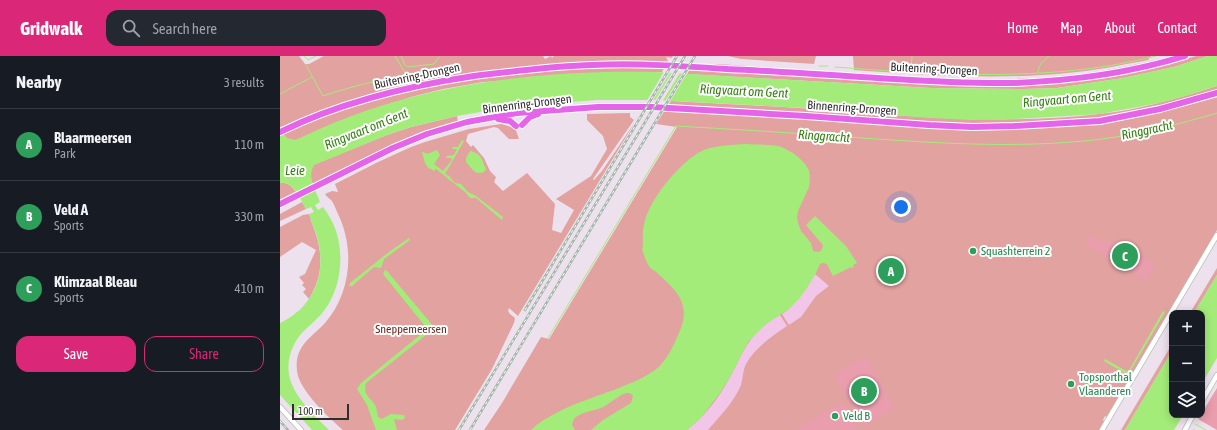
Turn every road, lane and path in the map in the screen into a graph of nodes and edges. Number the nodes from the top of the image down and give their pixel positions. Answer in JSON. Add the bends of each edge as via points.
{"nodes":[{"id":1,"x":1185,"y":56,"type":"edge"},
{"id":2,"x":1217,"y":93,"type":"edge"},
{"id":3,"x":542,"y":111,"type":"junction"},
{"id":4,"x":493,"y":117,"type":"junction"},
{"id":5,"x":280,"y":132,"type":"edge"},
{"id":6,"x":282,"y":203,"type":"edge"},
{"id":7,"x":1217,"y":235,"type":"edge"},
{"id":8,"x":1217,"y":375,"type":"edge"},
{"id":9,"x":1205,"y":396,"type":"edge"},
{"id":10,"x":280,"y":407,"type":"edge"},
{"id":11,"x":1192,"y":418,"type":"edge"},
{"id":12,"x":301,"y":430,"type":"edge"},
{"id":13,"x":1102,"y":430,"type":"edge"},
{"id":14,"x":1185,"y":430,"type":"edge"}],
"edges":[{"from":1,"to":5,"type":"highway","name":"Buitenring-Drongen","via":[[1094,76],[1013,83],[932,81],[655,65],[564,66],[511,71],[411,87],[357,101]]},
{"from":2,"to":3,"type":"highway","name":"Binnenring-Drongen","via":[[1160,109],[1100,121],[1014,126],[929,125],[652,107]]},
{"from":3,"to":4,"type":"highway","name":"Binnenring-Drongen"},
{"from":3,"to":4,"type":"highway","via":[[519,126],[510,120]]},
{"from":4,"to":6,"type":"highway","name":"Binnenring-Drongen","via":[[427,134]]},
{"from":7,"to":13,"type":"street"},
{"from":8,"to":9,"type":"street"},
{"from":10,"to":12,"type":"street"},
{"from":11,"to":14,"type":"street"}]}
